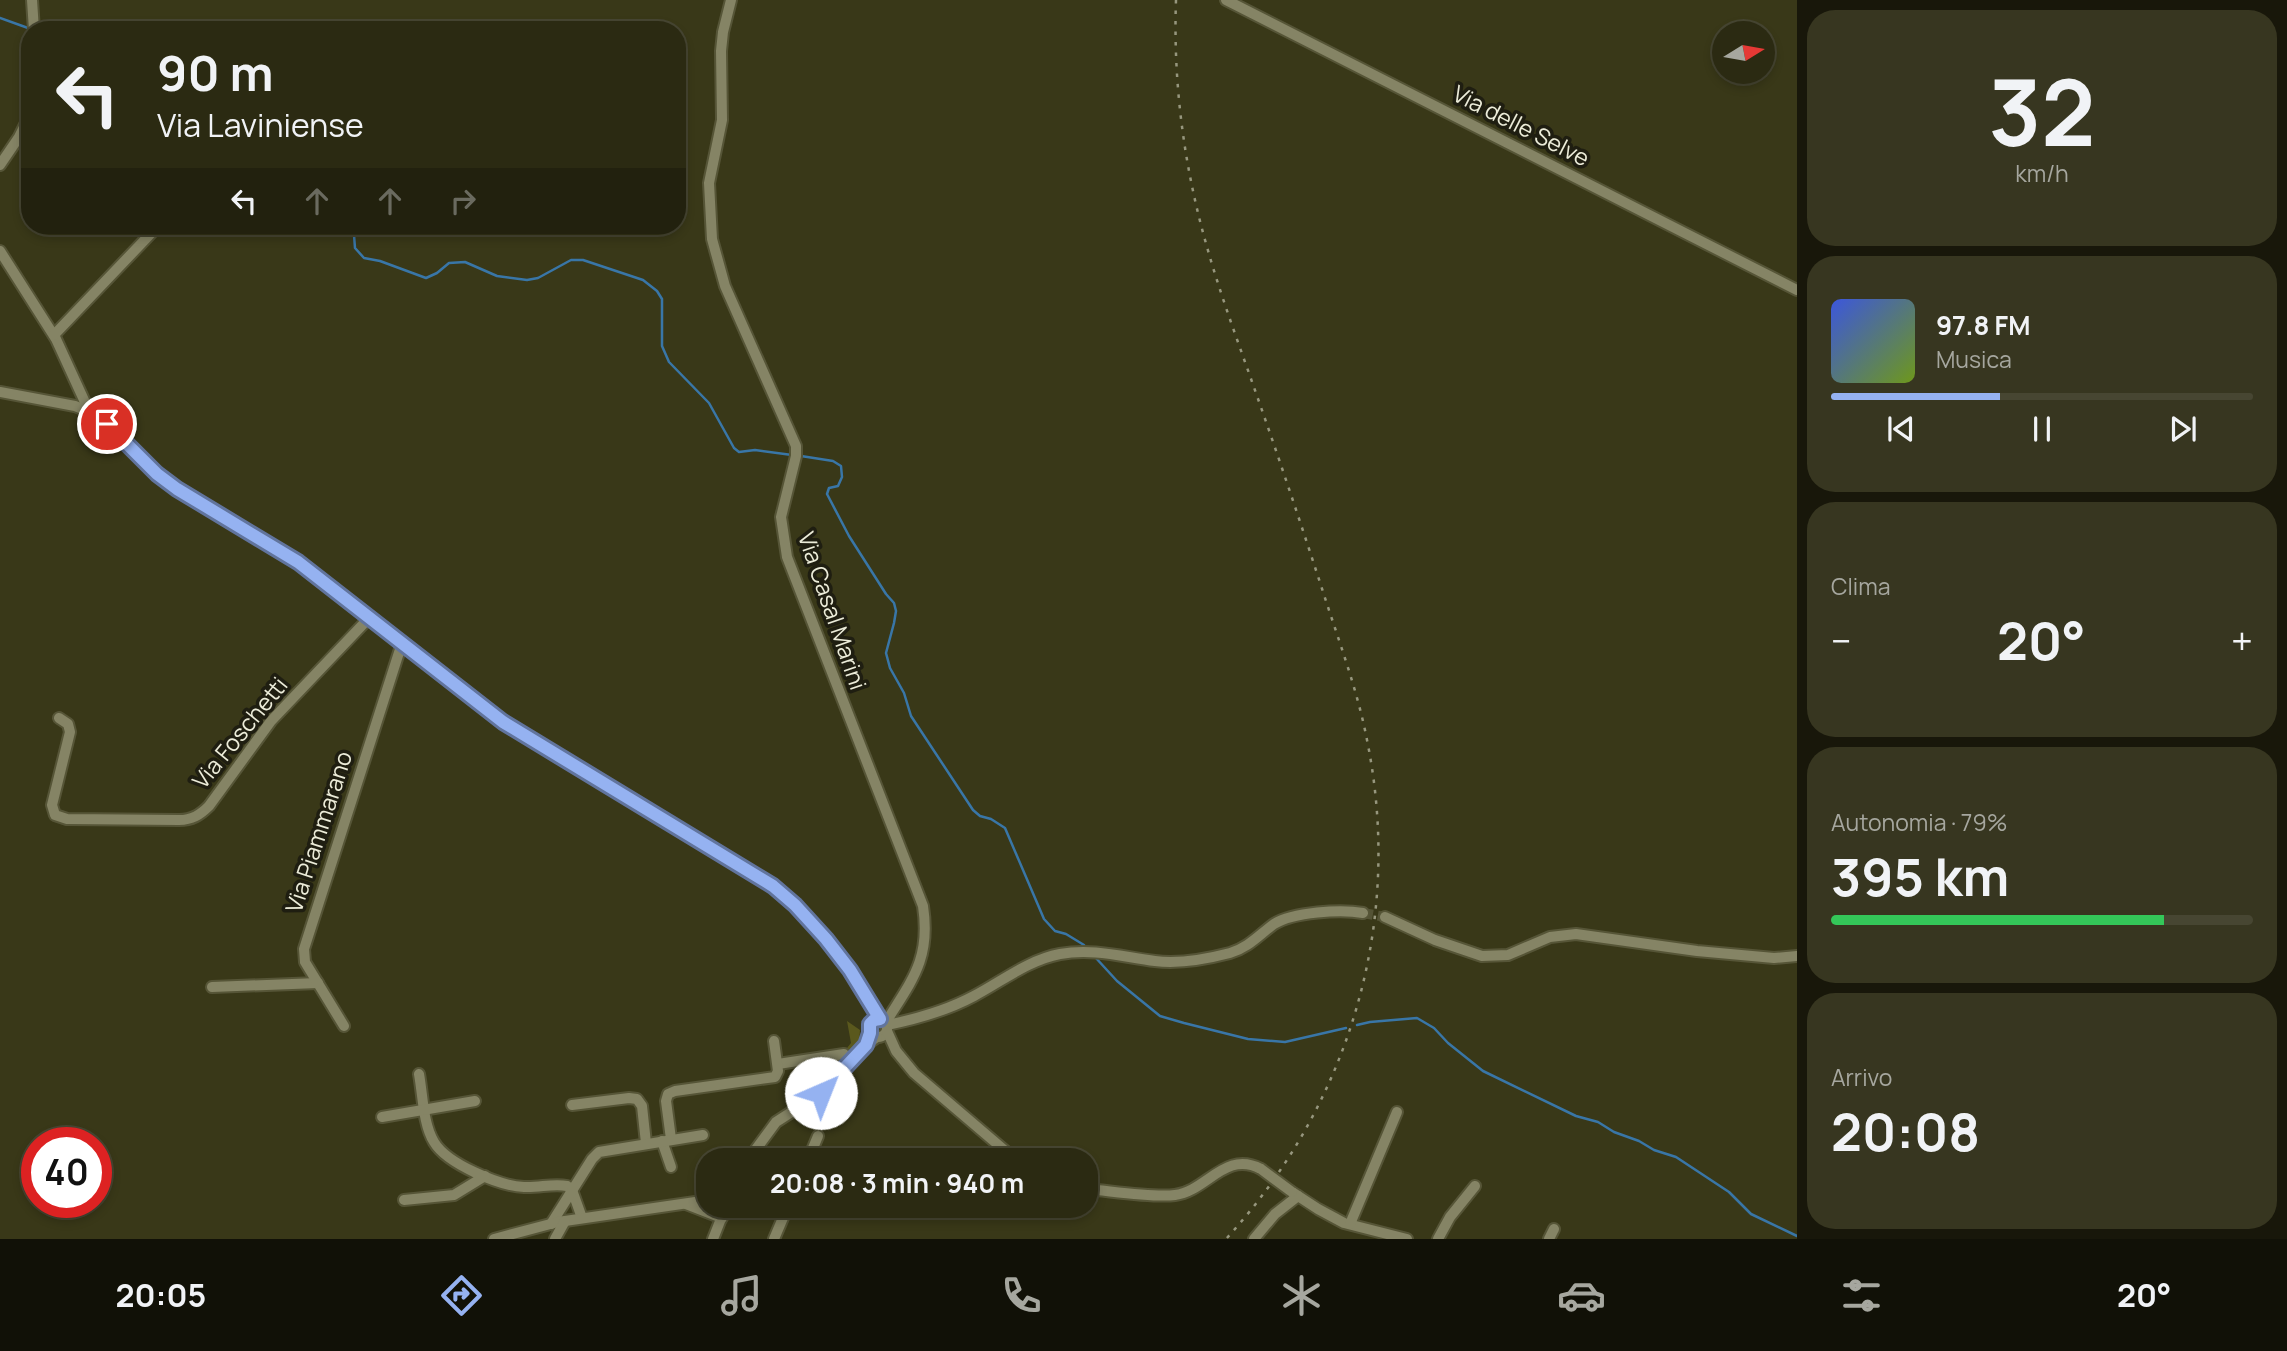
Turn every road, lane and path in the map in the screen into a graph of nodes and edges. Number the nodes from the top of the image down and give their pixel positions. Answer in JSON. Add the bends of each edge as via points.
{"nodes":[{"id":1,"x":32,"y":0,"type":"edge"},
{"id":2,"x":731,"y":0,"type":"edge"},
{"id":3,"x":1226,"y":0,"type":"edge"},
{"id":4,"x":33,"y":21,"type":"edge"},
{"id":5,"x":21,"y":133,"type":"edge"},
{"id":6,"x":0,"y":165,"type":"edge"},
{"id":7,"x":149,"y":235,"type":"edge"},
{"id":8,"x":0,"y":251,"type":"edge"},
{"id":9,"x":1797,"y":290,"type":"edge"},
{"id":10,"x":54,"y":335,"type":"junction"},
{"id":11,"x":0,"y":392,"type":"edge"},
{"id":12,"x":89,"y":411,"type":"junction"},
{"id":13,"x":370,"y":617,"type":"junction"},
{"id":14,"x":402,"y":643,"type":"junction"},
{"id":15,"x":59,"y":718,"type":"dead end"},
{"id":16,"x":1363,"y":913,"type":"tunnel mouth"},
{"id":17,"x":1385,"y":917,"type":"tunnel mouth"},
{"id":18,"x":1797,"y":956,"type":"edge"},
{"id":19,"x":318,"y":984,"type":"junction"},
{"id":20,"x":212,"y":987,"type":"dead end"},
{"id":21,"x":344,"y":1026,"type":"dead end"},
{"id":22,"x":880,"y":1028,"type":"junction"},
{"id":23,"x":774,"y":1041,"type":"dead end"},
{"id":24,"x":844,"y":1054,"type":"dead end"},
{"id":25,"x":778,"y":1064,"type":"junction"},
{"id":26,"x":419,"y":1074,"type":"dead end"},
{"id":27,"x":475,"y":1101,"type":"dead end"},
{"id":28,"x":572,"y":1105,"type":"dead end"},
{"id":29,"x":425,"y":1110,"type":"junction"},
{"id":30,"x":1397,"y":1112,"type":"dead end"},
{"id":31,"x":382,"y":1117,"type":"dead end"},
{"id":32,"x":703,"y":1135,"type":"dead end"},
{"id":33,"x":818,"y":1136,"type":"dead end"},
{"id":34,"x":666,"y":1140,"type":"junction"},
{"id":35,"x":646,"y":1143,"type":"junction"},
{"id":36,"x":757,"y":1148,"type":"edge"},
{"id":37,"x":813,"y":1148,"type":"edge"},
{"id":38,"x":1002,"y":1148,"type":"edge"},
{"id":39,"x":671,"y":1167,"type":"dead end"},
{"id":40,"x":485,"y":1177,"type":"junction"},
{"id":41,"x":1475,"y":1186,"type":"dead end"},
{"id":42,"x":1098,"y":1190,"type":"edge"},
{"id":43,"x":572,"y":1192,"type":"junction"},
{"id":44,"x":1295,"y":1194,"type":"junction"},
{"id":45,"x":404,"y":1200,"type":"dead end"},
{"id":46,"x":696,"y":1202,"type":"edge"},
{"id":47,"x":686,"y":1204,"type":"junction"},
{"id":48,"x":696,"y":1208,"type":"edge"},
{"id":49,"x":582,"y":1218,"type":"junction"},
{"id":50,"x":722,"y":1218,"type":"edge"},
{"id":51,"x":783,"y":1218,"type":"edge"},
{"id":52,"x":565,"y":1221,"type":"junction"},
{"id":53,"x":551,"y":1224,"type":"junction"},
{"id":54,"x":1350,"y":1224,"type":"junction"},
{"id":55,"x":494,"y":1239,"type":"edge"},
{"id":56,"x":555,"y":1239,"type":"edge"},
{"id":57,"x":713,"y":1239,"type":"edge"},
{"id":58,"x":774,"y":1239,"type":"edge"},
{"id":59,"x":1254,"y":1239,"type":"edge"},
{"id":60,"x":1407,"y":1239,"type":"edge"},
{"id":61,"x":1438,"y":1239,"type":"edge"}],
"edges":[{"from":1,"to":4,"type":"street"},
{"from":2,"to":22,"type":"street","name":"Via Casal Marini","via":[[721,45],[722,120],[709,183],[712,239],[725,286],[796,446],[781,517],[787,557],[923,906],[926,934],[921,962]]},
{"from":3,"to":9,"type":"street","name":"Via delle Selve"},
{"from":5,"to":6,"type":"street"},
{"from":7,"to":10,"type":"street"},
{"from":8,"to":10,"type":"street"},
{"from":10,"to":12,"type":"street"},
{"from":11,"to":12,"type":"street"},
{"from":12,"to":13,"type":"street","via":[[177,489],[281,551]]},
{"from":13,"to":14,"type":"street"},
{"from":13,"to":15,"type":"street","name":"Via Foschetti","via":[[268,724],[209,806],[191,819],[67,819],[55,815],[52,804],[70,732]]},
{"from":14,"to":19,"type":"street","name":"Via Piammarano","via":[[304,947],[305,962]]},
{"from":14,"to":22,"type":"street","via":[[527,738],[773,886],[821,932],[850,970]]},
{"from":16,"to":22,"type":"street","via":[[1285,919],[1235,951],[1178,961],[1099,952],[1053,956],[953,1006]]},
{"from":17,"to":18,"type":"street","via":[[1487,956],[1514,953],[1550,937],[1576,934],[1697,951]]},
{"from":19,"to":20,"type":"street"},
{"from":19,"to":21,"type":"street","name":"Via Piammarano"},
{"from":22,"to":36,"type":"street","via":[[821,1093],[776,1122]]},
{"from":22,"to":38,"type":"street","via":[[918,1076]]},
{"from":23,"to":25,"type":"street"},
{"from":24,"to":25,"type":"street"},
{"from":25,"to":34,"type":"street","via":[[778,1073],[771,1078],[670,1092]]},
{"from":26,"to":29,"type":"street"},
{"from":27,"to":29,"type":"street"},
{"from":28,"to":35,"type":"street","via":[[637,1099]]},
{"from":29,"to":31,"type":"street"},
{"from":29,"to":40,"type":"street","via":[[436,1146]]},
{"from":30,"to":54,"type":"street"},
{"from":32,"to":34,"type":"street"},
{"from":33,"to":37,"type":"street"},
{"from":34,"to":35,"type":"street"},
{"from":34,"to":39,"type":"street"},
{"from":35,"to":43,"type":"street","via":[[599,1152]]},
{"from":40,"to":43,"type":"street","via":[[525,1187],[564,1185]]},
{"from":40,"to":45,"type":"street","via":[[454,1195]]},
{"from":41,"to":61,"type":"street"},
{"from":42,"to":44,"type":"street","bridge":true,"via":[[1174,1196],[1230,1166],[1248,1164]]},
{"from":43,"to":49,"type":"street"},
{"from":43,"to":53,"type":"street"},
{"from":44,"to":54,"type":"street"},
{"from":44,"to":59,"type":"street"},
{"from":46,"to":47,"type":"street"},
{"from":47,"to":48,"type":"street"},
{"from":47,"to":49,"type":"street"},
{"from":49,"to":52,"type":"street"},
{"from":50,"to":57,"type":"street"},
{"from":51,"to":58,"type":"street"},
{"from":52,"to":53,"type":"street"},
{"from":52,"to":56,"type":"street"},
{"from":53,"to":55,"type":"street"},
{"from":54,"to":60,"type":"street"}]}
